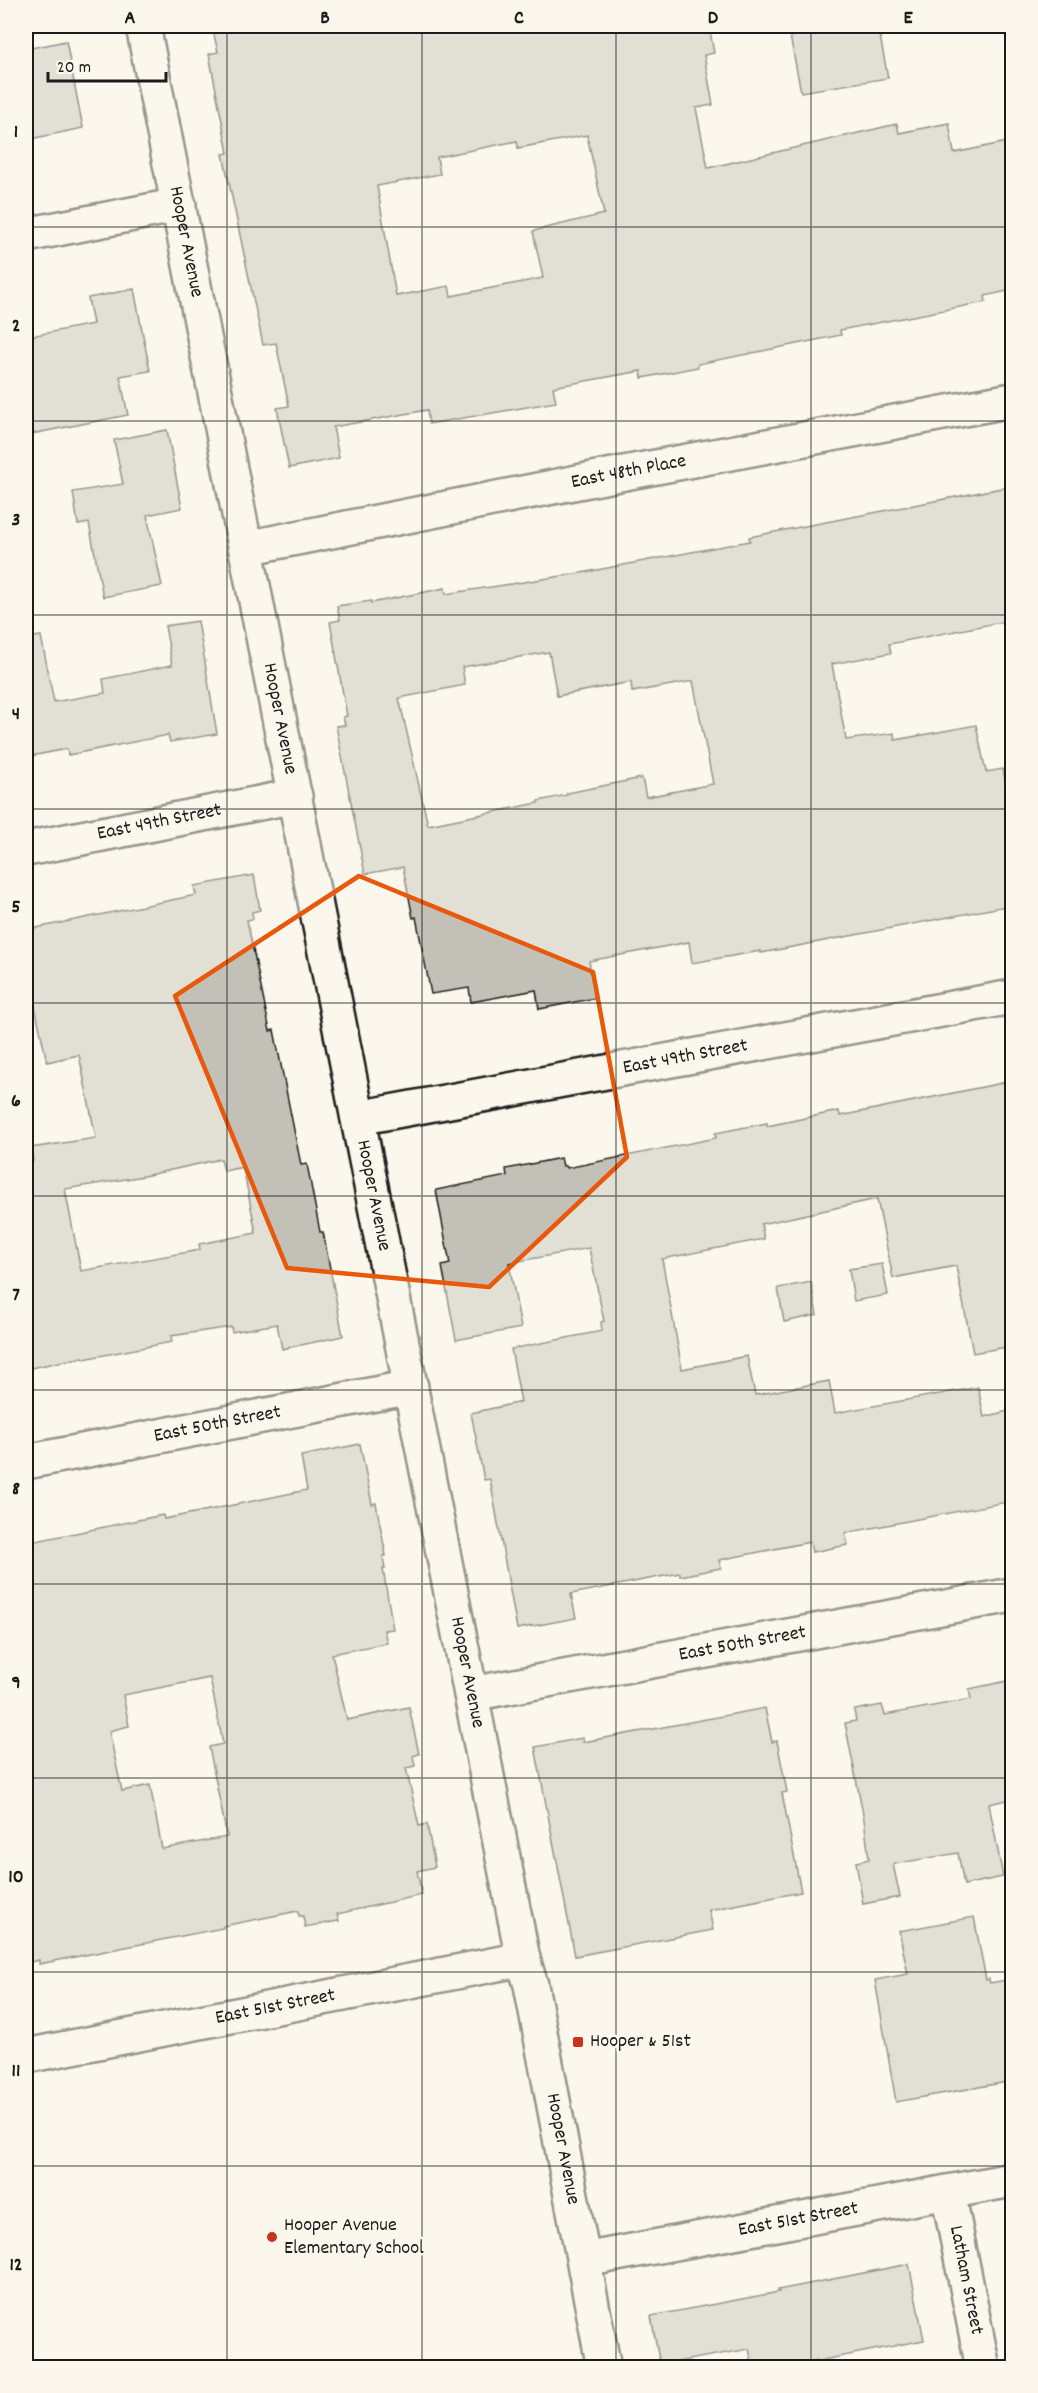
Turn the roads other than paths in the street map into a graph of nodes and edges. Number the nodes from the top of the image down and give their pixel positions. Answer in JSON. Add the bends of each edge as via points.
{"nodes":[{"id":1,"x":143,"y":26,"type":"edge"},
{"id":2,"x":179,"y":205,"type":"junction"},
{"id":3,"x":26,"y":235,"type":"edge"},
{"id":4,"x":1012,"y":400,"type":"edge"},
{"id":5,"x":246,"y":548,"type":"junction"},
{"id":6,"x":295,"y":796,"type":"junction"},
{"id":7,"x":26,"y":849,"type":"edge"},
{"id":8,"x":1012,"y":997,"type":"edge"},
{"id":9,"x":358,"y":1118,"type":"junction"},
{"id":10,"x":411,"y":1387,"type":"junction"},
{"id":11,"x":26,"y":1462,"type":"edge"},
{"id":12,"x":1012,"y":1595,"type":"edge"},
{"id":13,"x":471,"y":1694,"type":"junction"},
{"id":14,"x":523,"y":1959,"type":"junction"},
{"id":15,"x":26,"y":2056,"type":"edge"},
{"id":16,"x":1012,"y":2180,"type":"edge"},
{"id":17,"x":948,"y":2192,"type":"junction"},
{"id":18,"x":584,"y":2260,"type":"junction"},
{"id":19,"x":604,"y":2367,"type":"edge"},
{"id":20,"x":982,"y":2367,"type":"edge"}],
"edges":[{"from":1,"to":2,"type":"street","name":"Hooper Avenue"},
{"from":2,"to":3,"type":"street"},
{"from":2,"to":5,"type":"street","name":"Hooper Avenue"},
{"from":4,"to":5,"type":"street","name":"East 48th Place"},
{"from":5,"to":6,"type":"street","name":"Hooper Avenue"},
{"from":6,"to":7,"type":"street","name":"East 49th Street"},
{"from":6,"to":9,"type":"street","name":"Hooper Avenue"},
{"from":8,"to":9,"type":"street","name":"East 49th Street"},
{"from":9,"to":10,"type":"street","name":"Hooper Avenue"},
{"from":10,"to":11,"type":"street","name":"East 50th Street"},
{"from":10,"to":13,"type":"street","name":"Hooper Avenue"},
{"from":12,"to":13,"type":"street","name":"East 50th Street"},
{"from":13,"to":14,"type":"street","name":"Hooper Avenue"},
{"from":14,"to":15,"type":"street","name":"East 51st Street"},
{"from":14,"to":18,"type":"street","name":"Hooper Avenue"},
{"from":16,"to":17,"type":"street","name":"East 51st Street"},
{"from":17,"to":18,"type":"street","name":"East 51st Street"},
{"from":17,"to":20,"type":"street","name":"Latham Street"},
{"from":18,"to":19,"type":"street","name":"Hooper Avenue"}]}
